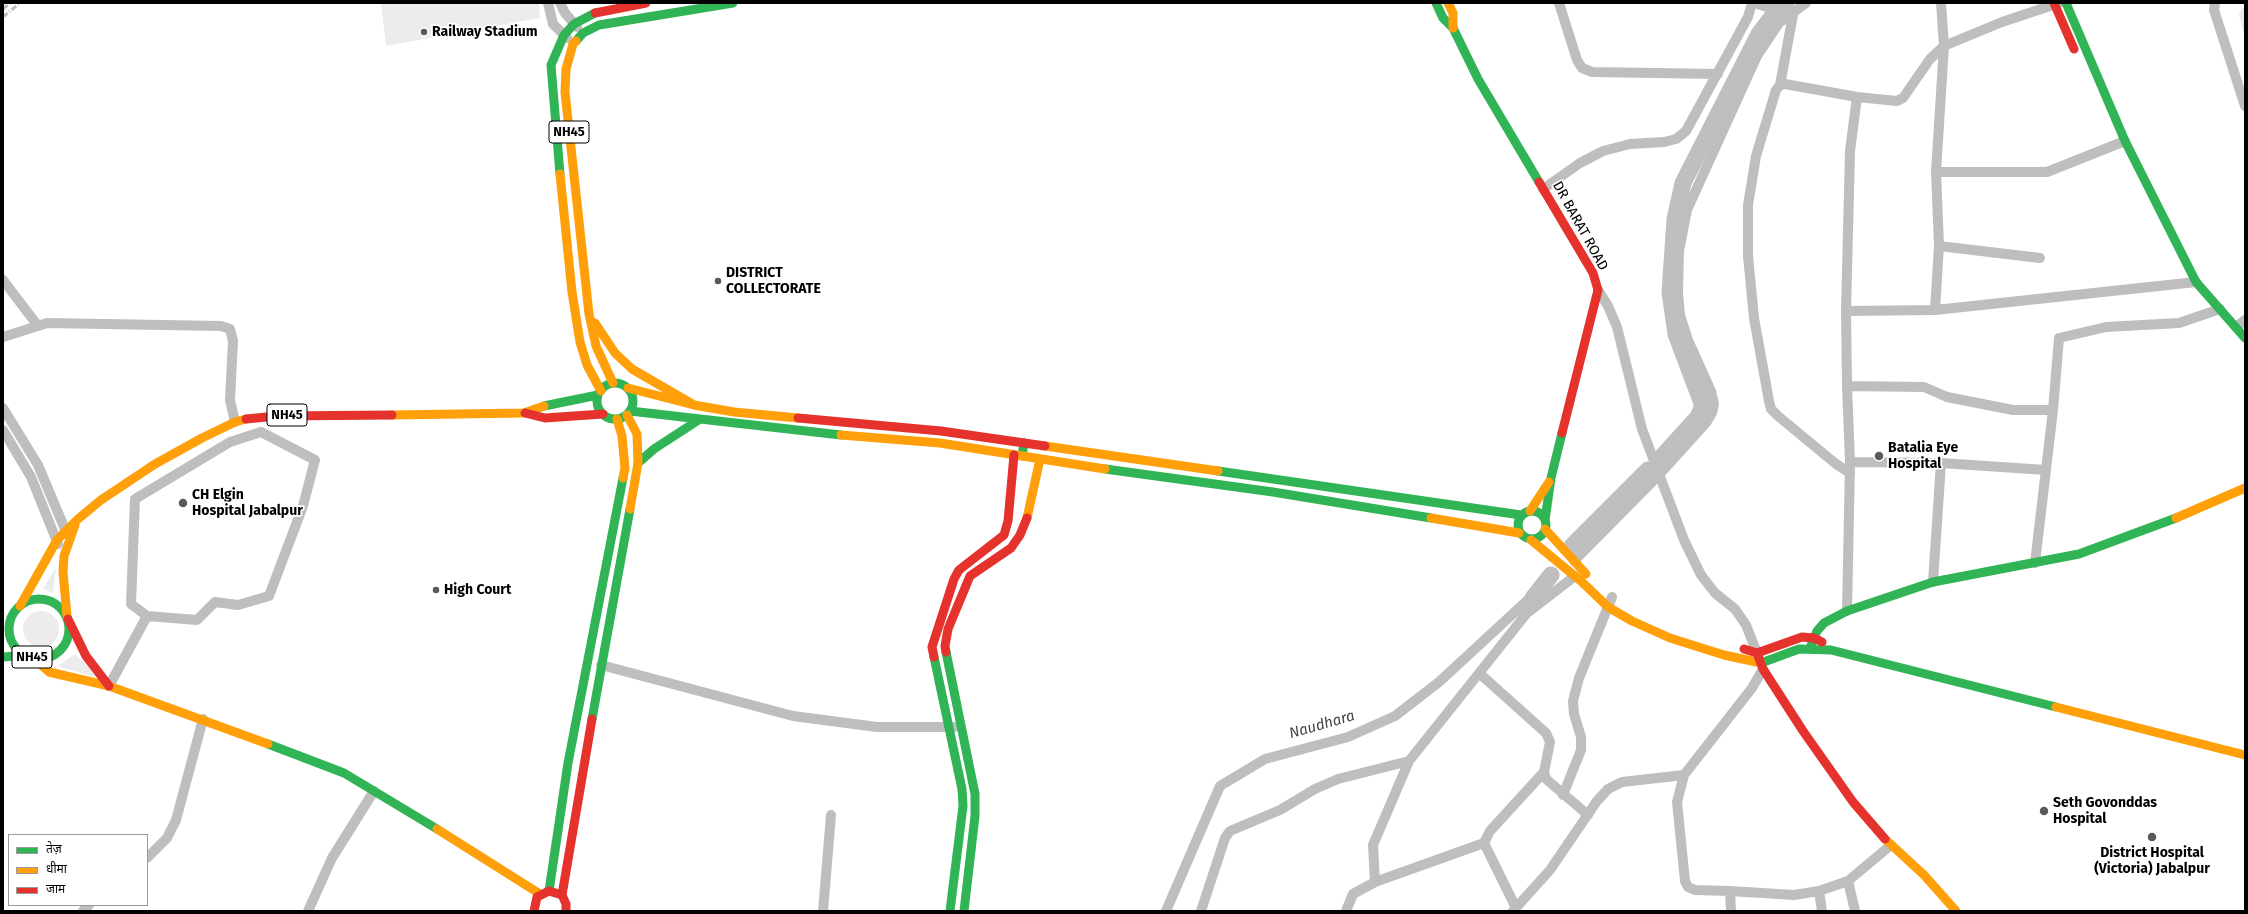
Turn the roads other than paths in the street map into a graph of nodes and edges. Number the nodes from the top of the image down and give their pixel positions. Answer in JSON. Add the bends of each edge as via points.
{"nodes":[{"id":1,"x":548,"y":3,"type":"edge"},
{"id":2,"x":560,"y":3,"type":"edge"},
{"id":3,"x":648,"y":3,"type":"edge"},
{"id":4,"x":733,"y":3,"type":"edge"},
{"id":5,"x":1436,"y":3,"type":"edge"},
{"id":6,"x":1448,"y":3,"type":"edge"},
{"id":7,"x":1559,"y":3,"type":"edge"},
{"id":8,"x":1753,"y":3,"type":"edge"},
{"id":9,"x":1806,"y":3,"type":"edge"},
{"id":10,"x":1941,"y":3,"type":"edge"},
{"id":11,"x":2066,"y":3,"type":"edge"},
{"id":12,"x":2215,"y":3,"type":"edge"},
{"id":13,"x":2056,"y":4,"type":"edge"},
{"id":14,"x":1793,"y":14,"type":"junction"},
{"id":15,"x":574,"y":24,"type":"junction"},
{"id":16,"x":1453,"y":28,"type":"junction"},
{"id":17,"x":583,"y":33,"type":"junction"},
{"id":18,"x":564,"y":35,"type":"junction"},
{"id":19,"x":573,"y":44,"type":"junction"},
{"id":20,"x":1944,"y":46,"type":"junction"},
{"id":21,"x":2074,"y":48,"type":"dead end"},
{"id":22,"x":1718,"y":74,"type":"junction"},
{"id":23,"x":1780,"y":85,"type":"junction"},
{"id":24,"x":1857,"y":97,"type":"junction"},
{"id":25,"x":2245,"y":106,"type":"edge"},
{"id":26,"x":2125,"y":141,"type":"junction"},
{"id":27,"x":1936,"y":172,"type":"junction"},
{"id":28,"x":1543,"y":189,"type":"junction"},
{"id":29,"x":1938,"y":246,"type":"junction"},
{"id":30,"x":2040,"y":258,"type":"dead end"},
{"id":31,"x":3,"y":280,"type":"edge"},
{"id":32,"x":2196,"y":282,"type":"junction"},
{"id":33,"x":1598,"y":290,"type":"junction"},
{"id":34,"x":2220,"y":309,"type":"junction"},
{"id":35,"x":1846,"y":310,"type":"junction"},
{"id":36,"x":1935,"y":310,"type":"junction"},
{"id":37,"x":588,"y":314,"type":"junction"},
{"id":38,"x":2245,"y":320,"type":"edge"},
{"id":39,"x":38,"y":326,"type":"junction"},
{"id":40,"x":2236,"y":327,"type":"junction"},
{"id":41,"x":3,"y":337,"type":"edge"},
{"id":42,"x":2245,"y":338,"type":"edge"},
{"id":43,"x":614,"y":383,"type":"junction"},
{"id":44,"x":1847,"y":386,"type":"junction"},
{"id":45,"x":628,"y":388,"type":"junction"},
{"id":46,"x":600,"y":393,"type":"junction"},
{"id":47,"x":694,"y":406,"type":"junction"},
{"id":48,"x":3,"y":408,"type":"edge"},
{"id":49,"x":2053,"y":410,"type":"junction"},
{"id":50,"x":524,"y":412,"type":"junction"},
{"id":51,"x":629,"y":413,"type":"junction"},
{"id":52,"x":603,"y":414,"type":"junction"},
{"id":53,"x":618,"y":419,"type":"junction"},
{"id":54,"x":700,"y":419,"type":"junction"},
{"id":55,"x":235,"y":422,"type":"junction"},
{"id":56,"x":3,"y":430,"type":"edge"},
{"id":57,"x":1024,"y":443,"type":"junction"},
{"id":58,"x":1018,"y":455,"type":"junction"},
{"id":59,"x":1040,"y":459,"type":"junction"},
{"id":60,"x":1850,"y":462,"type":"junction"},
{"id":61,"x":638,"y":463,"type":"junction"},
{"id":62,"x":1941,"y":463,"type":"junction"},
{"id":63,"x":2046,"y":470,"type":"junction"},
{"id":64,"x":1850,"y":473,"type":"junction"},
{"id":65,"x":1658,"y":476,"type":"junction"},
{"id":66,"x":1551,"y":478,"type":"junction"},
{"id":67,"x":2245,"y":488,"type":"edge"},
{"id":68,"x":1525,"y":513,"type":"junction"},
{"id":69,"x":78,"y":519,"type":"junction"},
{"id":70,"x":1545,"y":525,"type":"junction"},
{"id":71,"x":66,"y":530,"type":"junction"},
{"id":72,"x":1519,"y":533,"type":"junction"},
{"id":73,"x":57,"y":540,"type":"junction"},
{"id":74,"x":1531,"y":540,"type":"junction"},
{"id":75,"x":69,"y":541,"type":"junction"},
{"id":76,"x":64,"y":556,"type":"junction"},
{"id":77,"x":1574,"y":561,"type":"junction"},
{"id":78,"x":2035,"y":563,"type":"junction"},
{"id":79,"x":1575,"y":576,"type":"junction"},
{"id":80,"x":1933,"y":582,"type":"junction"},
{"id":81,"x":1547,"y":597,"type":"junction"},
{"id":82,"x":1616,"y":599,"type":"joint"},
{"id":83,"x":20,"y":606,"type":"junction"},
{"id":84,"x":1608,"y":607,"type":"junction"},
{"id":85,"x":1631,"y":609,"type":"dead end"},
{"id":86,"x":1847,"y":611,"type":"junction"},
{"id":87,"x":147,"y":616,"type":"junction"},
{"id":88,"x":67,"y":617,"type":"junction"},
{"id":89,"x":6,"y":626,"type":"edge"},
{"id":90,"x":1666,"y":626,"type":"dead end"},
{"id":91,"x":1814,"y":638,"type":"junction"},
{"id":92,"x":1735,"y":647,"type":"dead end"},
{"id":93,"x":1810,"y":648,"type":"junction"},
{"id":94,"x":1831,"y":650,"type":"junction"},
{"id":95,"x":1757,"y":653,"type":"junction"},
{"id":96,"x":29,"y":656,"type":"junction"},
{"id":97,"x":3,"y":658,"type":"edge"},
{"id":98,"x":601,"y":665,"type":"junction"},
{"id":99,"x":1762,"y":666,"type":"junction"},
{"id":100,"x":1479,"y":673,"type":"junction"},
{"id":101,"x":109,"y":686,"type":"junction"},
{"id":102,"x":203,"y":719,"type":"junction"},
{"id":103,"x":948,"y":727,"type":"junction"},
{"id":104,"x":964,"y":727,"type":"junction"},
{"id":105,"x":2245,"y":755,"type":"edge"},
{"id":106,"x":1409,"y":761,"type":"junction"},
{"id":107,"x":1544,"y":772,"type":"junction"},
{"id":108,"x":1684,"y":775,"type":"junction"},
{"id":109,"x":374,"y":791,"type":"junction"},
{"id":110,"x":1563,"y":795,"type":"junction"},
{"id":111,"x":831,"y":815,"type":"dead end"},
{"id":112,"x":1588,"y":815,"type":"junction"},
{"id":113,"x":1484,"y":843,"type":"junction"},
{"id":114,"x":1891,"y":845,"type":"junction"},
{"id":115,"x":148,"y":857,"type":"edge"},
{"id":116,"x":1848,"y":881,"type":"junction"},
{"id":117,"x":1375,"y":882,"type":"junction"},
{"id":118,"x":1730,"y":891,"type":"junction"},
{"id":119,"x":1819,"y":891,"type":"junction"},
{"id":120,"x":545,"y":892,"type":"junction"},
{"id":121,"x":562,"y":895,"type":"junction"},
{"id":122,"x":568,"y":910,"type":"edge"},
{"id":123,"x":1514,"y":910,"type":"edge"},
{"id":124,"x":308,"y":911,"type":"edge"},
{"id":125,"x":534,"y":911,"type":"edge"},
{"id":126,"x":823,"y":911,"type":"edge"},
{"id":127,"x":950,"y":911,"type":"edge"},
{"id":128,"x":964,"y":911,"type":"edge"},
{"id":129,"x":1166,"y":911,"type":"edge"},
{"id":130,"x":1201,"y":911,"type":"edge"},
{"id":131,"x":1346,"y":911,"type":"edge"},
{"id":132,"x":1731,"y":911,"type":"edge"},
{"id":133,"x":1822,"y":911,"type":"edge"},
{"id":134,"x":1855,"y":911,"type":"edge"},
{"id":135,"x":1956,"y":911,"type":"edge"}],
"edges":[{"from":1,"to":18,"type":"street","via":[[553,24]]},
{"from":2,"to":15,"type":"street"},
{"from":3,"to":15,"type":"main road","number":"NH45","via":[[593,13]]},
{"from":4,"to":17,"type":"main road","number":"NH45","via":[[625,19],[599,25]]},
{"from":5,"to":16,"type":"main road","name":"DR BARAT ROAD","via":[[1443,18]]},
{"from":6,"to":16,"type":"main road","name":"DR BARAT ROAD","via":[[1453,13]]},
{"from":7,"to":22,"type":"street","via":[[1577,60],[1582,68],[1592,72]]},
{"from":8,"to":14,"type":"street"},
{"from":8,"to":22,"type":"street","via":[[1748,18]]},
{"from":9,"to":14,"type":"street"},
{"from":10,"to":20,"type":"street"},
{"from":11,"to":26,"type":"main road"},
{"from":12,"to":25,"type":"street","via":[[2214,10]]},
{"from":13,"to":20,"type":"street","via":[[2002,22]]},
{"from":13,"to":21,"type":"main road"},
{"from":14,"to":23,"type":"street"},
{"from":14,"to":65,"type":"street","via":[[1779,23],[1757,56],[1687,210],[1679,251],[1680,315],[1714,404],[1712,414],[1706,423]]},
{"from":15,"to":17,"type":"street"},
{"from":15,"to":18,"type":"main road","number":"NH45"},
{"from":16,"to":28,"type":"main road","name":"DR BARAT ROAD","via":[[1478,80]]},
{"from":17,"to":19,"type":"main road","number":"NH45"},
{"from":18,"to":19,"type":"street"},
{"from":18,"to":46,"type":"main road","number":"NH45","via":[[551,65],[553,112],[572,292],[580,342]]},
{"from":19,"to":37,"type":"main road","number":"NH45","via":[[566,69],[565,92]]},
{"from":20,"to":24,"type":"street","via":[[1930,59],[1903,98],[1891,102]]},
{"from":20,"to":27,"type":"street"},
{"from":22,"to":28,"type":"street","via":[[1686,131],[1676,139],[1630,144],[1603,151],[1580,163]]},
{"from":23,"to":24,"type":"street"},
{"from":23,"to":64,"type":"street","via":[[1771,104],[1756,156],[1748,205],[1748,256],[1754,318],[1772,409],[1839,467]]},
{"from":24,"to":35,"type":"street","via":[[1850,151]]},
{"from":26,"to":27,"type":"street","via":[[2047,172]]},
{"from":26,"to":32,"type":"main road"},
{"from":27,"to":29,"type":"street"},
{"from":28,"to":33,"type":"main road","name":"DR BARAT ROAD","via":[[1593,273]]},
{"from":29,"to":30,"type":"street"},
{"from":29,"to":36,"type":"street"},
{"from":31,"to":39,"type":"street"},
{"from":32,"to":34,"type":"main road"},
{"from":32,"to":36,"type":"street"},
{"from":33,"to":65,"type":"street","via":[[1617,327],[1642,429]]},
{"from":33,"to":66,"type":"main road","name":"DR BARAT ROAD"},
{"from":34,"to":40,"type":"main road"},
{"from":34,"to":49,"type":"street","via":[[2179,323],[2106,327],[2059,338]]},
{"from":35,"to":36,"type":"street"},
{"from":35,"to":44,"type":"street"},
{"from":37,"to":43,"type":"main road","number":"NH45","via":[[596,346]]},
{"from":37,"to":47,"type":"main road","via":[[615,353],[632,369],[653,384]]},
{"from":38,"to":40,"type":"street"},
{"from":39,"to":41,"type":"street"},
{"from":39,"to":55,"type":"street","via":[[55,323],[221,326],[230,329],[233,341],[230,400]]},
{"from":40,"to":42,"type":"main road"},
{"from":43,"to":45,"type":"main road"},
{"from":43,"to":46,"type":"main road","number":"NH45"},
{"from":44,"to":49,"type":"street","via":[[1924,387],[1947,397],[2013,410]]},
{"from":44,"to":60,"type":"street"},
{"from":45,"to":47,"type":"main road"},
{"from":45,"to":51,"type":"main road","via":[[634,402]]},
{"from":46,"to":50,"type":"main road","number":"NH45"},
{"from":46,"to":52,"type":"main road","number":"NH45","via":[[598,406]]},
{"from":47,"to":57,"type":"main road","via":[[941,431]]},
{"from":48,"to":71,"type":"street","via":[[38,466]]},
{"from":49,"to":63,"type":"street"},
{"from":50,"to":52,"type":"main road","number":"NH45","via":[[546,418]]},
{"from":50,"to":55,"type":"main road","number":"NH45","via":[[277,416]]},
{"from":51,"to":53,"type":"main road"},
{"from":51,"to":54,"type":"main road"},
{"from":51,"to":61,"type":"main road","via":[[637,434]]},
{"from":52,"to":53,"type":"main road","number":"NH45"},
{"from":53,"to":120,"type":"main road","via":[[625,468]]},
{"from":54,"to":58,"type":"main road","via":[[784,430],[940,443]]},
{"from":54,"to":61,"type":"main road","via":[[654,449]]},
{"from":55,"to":69,"type":"main road","number":"NH45","via":[[155,464],[123,484]]},
{"from":56,"to":73,"type":"street","via":[[31,478]]},
{"from":57,"to":58,"type":"main road"},
{"from":57,"to":68,"type":"main road"},
{"from":58,"to":59,"type":"main road"},
{"from":58,"to":103,"type":"main road","via":[[1004,535],[959,570],[934,636],[932,647]]},
{"from":59,"to":72,"type":"main road","via":[[1273,492]]},
{"from":59,"to":104,"type":"main road","via":[[1027,518],[1020,535],[1011,548],[970,576],[948,629],[945,646],[947,662]]},
{"from":60,"to":62,"type":"street"},
{"from":60,"to":64,"type":"street"},
{"from":61,"to":98,"type":"main road"},
{"from":62,"to":63,"type":"street"},
{"from":62,"to":80,"type":"street"},
{"from":63,"to":78,"type":"street"},
{"from":64,"to":86,"type":"street"},
{"from":65,"to":77,"type":"street"},
{"from":65,"to":95,"type":"street","via":[[1701,575],[1715,593],[1735,609],[1746,625]]},
{"from":66,"to":68,"type":"main road","name":"DR BARAT ROAD"},
{"from":66,"to":70,"type":"main road","name":"DR BARAT ROAD"},
{"from":67,"to":78,"type":"main road","via":[[2147,530],[2079,554]]},
{"from":68,"to":70,"type":"main road","via":[[1539,513]]},
{"from":68,"to":72,"type":"main road","via":[[1517,524]]},
{"from":69,"to":71,"type":"main road","number":"NH45"},
{"from":69,"to":75,"type":"main road","number":"NH45"},
{"from":70,"to":74,"type":"main road","via":[[1540,537]]},
{"from":70,"to":77,"type":"main road"},
{"from":71,"to":73,"type":"main road","number":"NH45"},
{"from":71,"to":75,"type":"street"},
{"from":72,"to":74,"type":"main road"},
{"from":73,"to":76,"type":"street"},
{"from":73,"to":83,"type":"main road","number":"NH45"},
{"from":74,"to":79,"type":"main road"},
{"from":75,"to":76,"type":"main road","number":"NH45"},
{"from":76,"to":88,"type":"main road","number":"NH45"},
{"from":77,"to":82,"type":"main road"},
{"from":78,"to":80,"type":"main road"},
{"from":79,"to":81,"type":"street"},
{"from":79,"to":84,"type":"main road"},
{"from":80,"to":86,"type":"main road"},
{"from":81,"to":100,"type":"street","via":[[1527,613]]},
{"from":81,"to":129,"type":"street","via":[[1530,598],[1439,682],[1395,716],[1348,737],[1265,759],[1220,786]]},
{"from":82,"to":84,"type":"street"},
{"from":83,"to":88,"type":"main road","via":[[32,600],[47,600],[59,607]]},
{"from":83,"to":89,"type":"main road","number":"NH45"},
{"from":84,"to":99,"type":"main road","via":[[1670,638]]},
{"from":84,"to":110,"type":"street","via":[[1579,678],[1573,701],[1581,736],[1581,750]]},
{"from":85,"to":90,"type":"main road"},
{"from":86,"to":91,"type":"main road","via":[[1824,623]]},
{"from":87,"to":87,"type":"street","via":[[197,620],[215,602],[238,605],[269,596],[303,506],[315,460],[261,432],[230,442],[135,499],[131,604]]},
{"from":87,"to":101,"type":"street"},
{"from":88,"to":96,"type":"main road","number":"NH45","via":[[67,639],[59,651],[46,657]]},
{"from":88,"to":101,"type":"main road","via":[[86,656]]},
{"from":89,"to":96,"type":"main road","number":"NH45","via":[[15,645]]},
{"from":91,"to":93,"type":"main road"},
{"from":91,"to":94,"type":"main road"},
{"from":91,"to":95,"type":"main road","via":[[1791,639]]},
{"from":92,"to":95,"type":"main road"},
{"from":93,"to":94,"type":"main road"},
{"from":93,"to":99,"type":"main road"},
{"from":94,"to":105,"type":"main road"},
{"from":95,"to":99,"type":"main road"},
{"from":96,"to":97,"type":"main road","number":"NH45"},
{"from":96,"to":101,"type":"main road","via":[[49,672]]},
{"from":98,"to":103,"type":"street","via":[[793,716],[877,727]]},
{"from":98,"to":121,"type":"main road"},
{"from":99,"to":108,"type":"street","via":[[1752,688]]},
{"from":99,"to":114,"type":"main road","via":[[1803,732],[1853,802]]},
{"from":100,"to":106,"type":"street"},
{"from":100,"to":107,"type":"street","via":[[1546,733],[1550,742]]},
{"from":101,"to":102,"type":"main road"},
{"from":102,"to":109,"type":"main road","via":[[344,773]]},
{"from":102,"to":115,"type":"street","via":[[176,820],[167,838]]},
{"from":103,"to":104,"type":"street"},
{"from":103,"to":127,"type":"main road","via":[[962,789],[963,806]]},
{"from":104,"to":128,"type":"main road","via":[[975,794],[975,816]]},
{"from":106,"to":117,"type":"street","via":[[1373,845]]},
{"from":106,"to":130,"type":"street","via":[[1338,779],[1315,789],[1280,810],[1230,831],[1225,838]]},
{"from":107,"to":110,"type":"street","via":[[1546,779]]},
{"from":107,"to":113,"type":"street","via":[[1490,831]]},
{"from":108,"to":112,"type":"street","via":[[1622,782],[1608,788]]},
{"from":108,"to":118,"type":"street","via":[[1677,802],[1685,880],[1688,887],[1695,890]]},
{"from":109,"to":120,"type":"main road"},
{"from":109,"to":124,"type":"street","via":[[332,858]]},
{"from":110,"to":112,"type":"street"},
{"from":111,"to":126,"type":"street"},
{"from":112,"to":123,"type":"street","via":[[1550,870]]},
{"from":113,"to":117,"type":"street"},
{"from":113,"to":123,"type":"street"},
{"from":114,"to":116,"type":"street"},
{"from":114,"to":135,"type":"main road","via":[[1924,875]]},
{"from":116,"to":119,"type":"street"},
{"from":116,"to":134,"type":"street"},
{"from":117,"to":131,"type":"street","via":[[1353,894]]},
{"from":118,"to":119,"type":"street","via":[[1794,895]]},
{"from":118,"to":132,"type":"street"},
{"from":119,"to":133,"type":"street"},
{"from":120,"to":121,"type":"main road"},
{"from":120,"to":125,"type":"main road","via":[[535,901]]},
{"from":121,"to":122,"type":"main road"}]}
